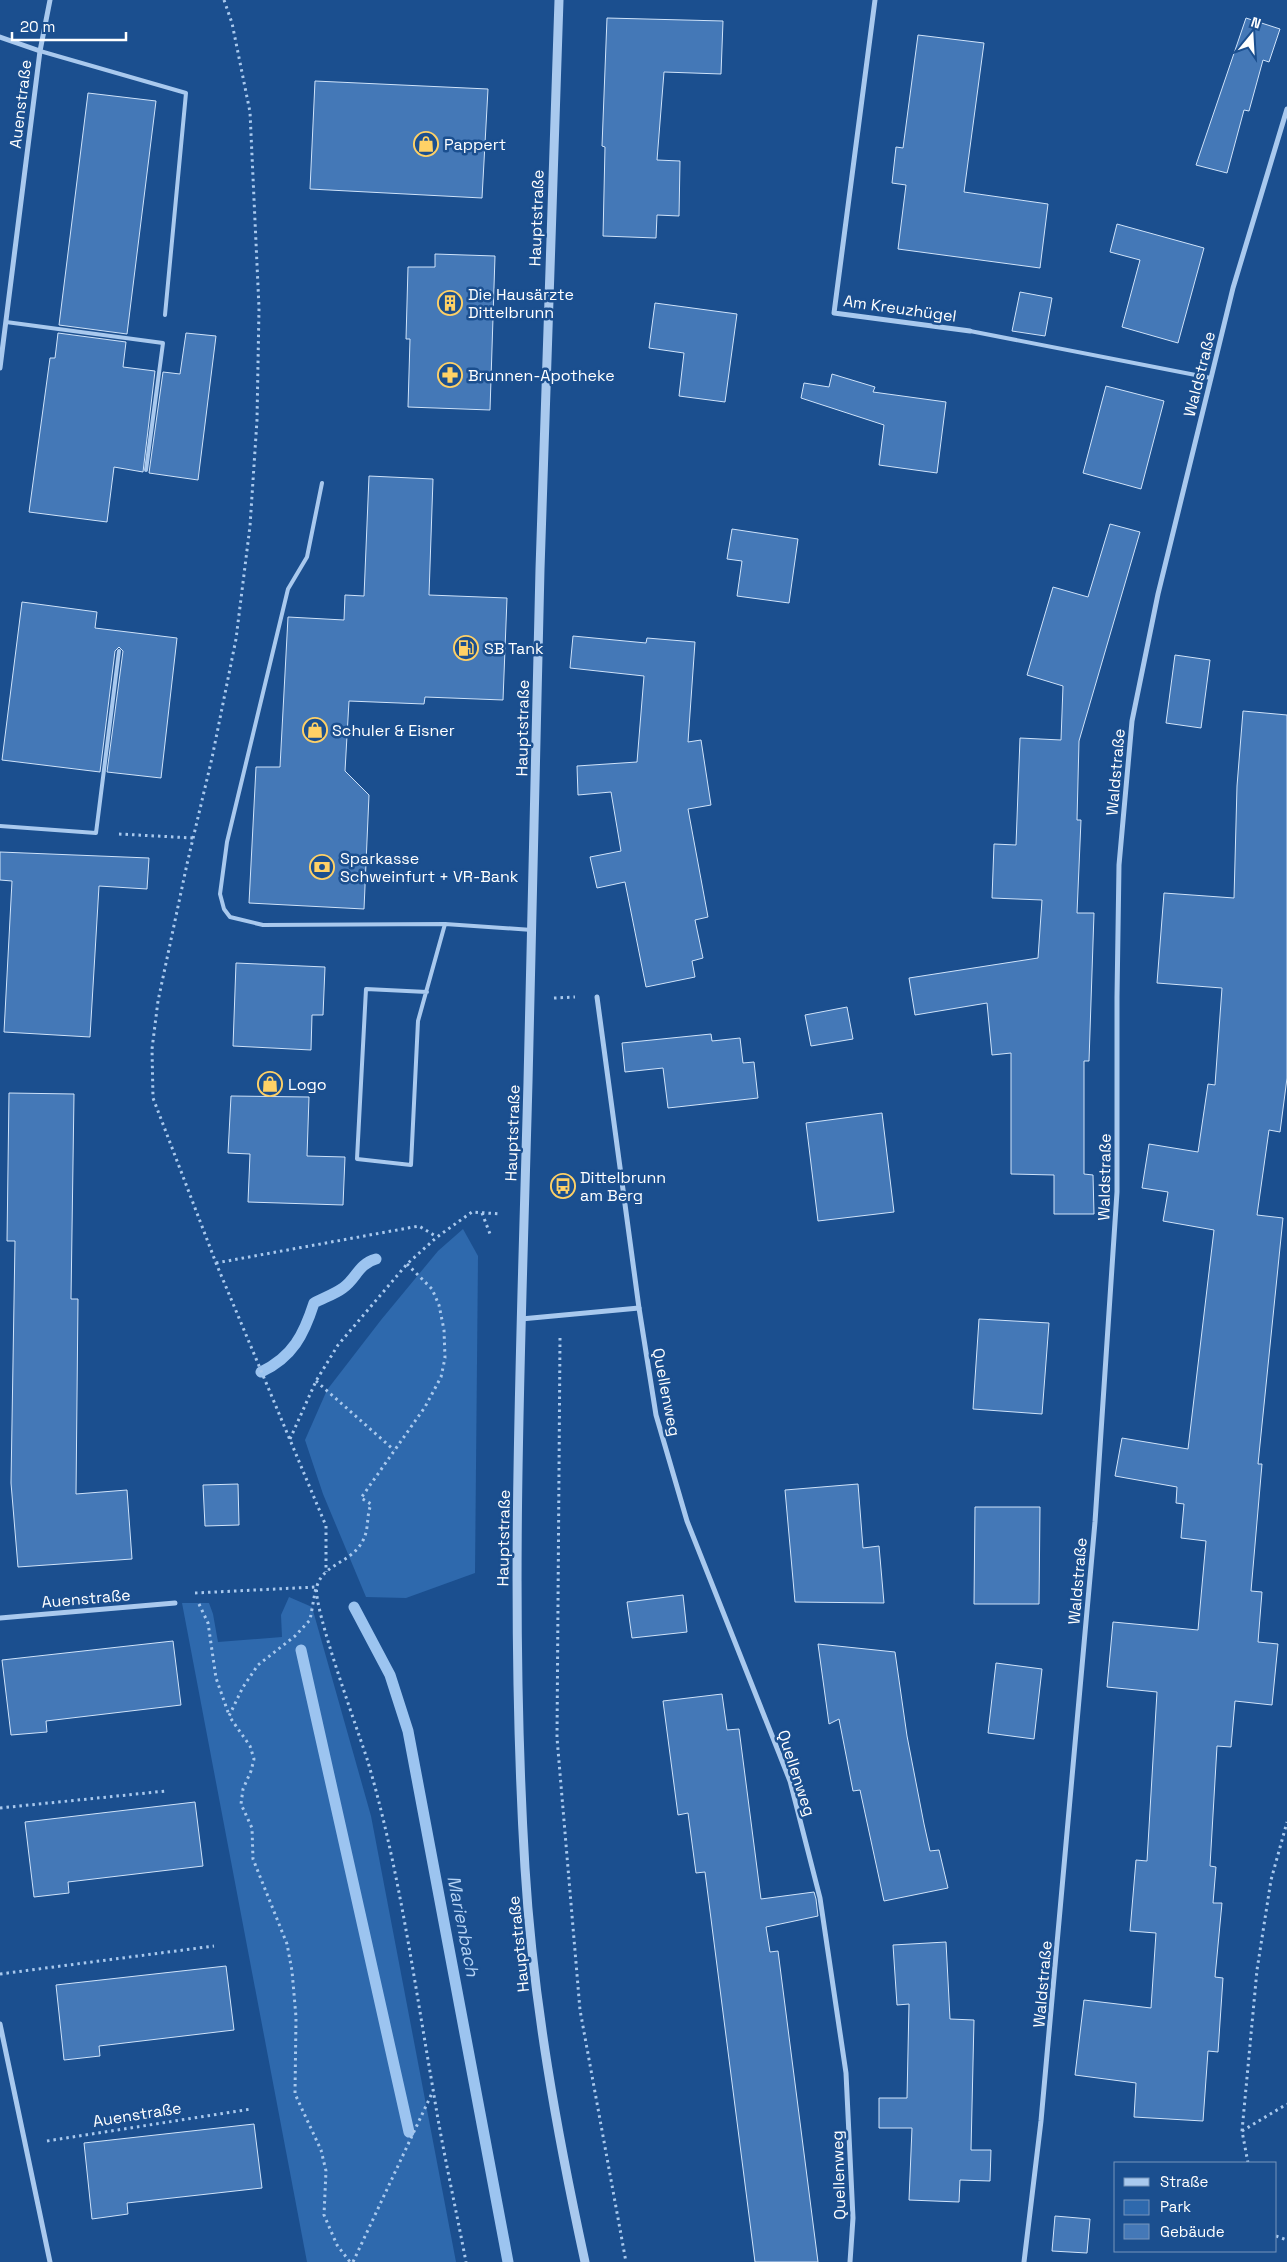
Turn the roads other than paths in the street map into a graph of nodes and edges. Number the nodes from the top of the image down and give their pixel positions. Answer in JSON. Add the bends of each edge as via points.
{"nodes":[{"id":1,"x":50,"y":0,"type":"edge"},
{"id":2,"x":558,"y":0,"type":"edge"},
{"id":3,"x":875,"y":0,"type":"edge"},
{"id":4,"x":0,"y":37,"type":"edge"},
{"id":5,"x":40,"y":50,"type":"junction"},
{"id":6,"x":1287,"y":109,"type":"edge"},
{"id":7,"x":165,"y":315,"type":"dead end"},
{"id":8,"x":6,"y":322,"type":"junction"},
{"id":9,"x":970,"y":331,"type":"joint"},
{"id":10,"x":0,"y":368,"type":"edge"},
{"id":11,"x":1211,"y":378,"type":"junction"},
{"id":12,"x":146,"y":470,"type":"dead end"},
{"id":13,"x":322,"y":483,"type":"dead end"},
{"id":14,"x":119,"y":651,"type":"dead end"},
{"id":15,"x":0,"y":826,"type":"edge"},
{"id":16,"x":445,"y":924,"type":"junction"},
{"id":17,"x":532,"y":930,"type":"junction"},
{"id":18,"x":427,"y":992,"type":"junction"},
{"id":19,"x":597,"y":997,"type":"road end"},
{"id":20,"x":639,"y":1308,"type":"junction"},
{"id":21,"x":521,"y":1319,"type":"junction"},
{"id":22,"x":175,"y":1603,"type":"road end"},
{"id":23,"x":0,"y":1618,"type":"edge"},
{"id":24,"x":0,"y":2024,"type":"edge"},
{"id":25,"x":50,"y":2262,"type":"edge"},
{"id":26,"x":585,"y":2262,"type":"edge"},
{"id":27,"x":850,"y":2262,"type":"edge"},
{"id":28,"x":1024,"y":2262,"type":"edge"}],
"edges":[{"from":1,"to":5,"type":"street","name":"Auenstraße"},
{"from":2,"to":17,"type":"street","name":"Hauptstraße","via":[[539,576]]},
{"from":3,"to":9,"type":"street","name":"Am Kreuzhügel","via":[[834,313]]},
{"from":4,"to":5,"type":"street","name":"Auenstraße"},
{"from":5,"to":7,"type":"lane","via":[[186,93]]},
{"from":5,"to":8,"type":"street","name":"Auenstraße"},
{"from":6,"to":11,"type":"street","name":"Waldstraße","via":[[1233,288]]},
{"from":8,"to":10,"type":"street","name":"Auenstraße"},
{"from":8,"to":12,"type":"lane","via":[[163,343]]},
{"from":9,"to":11,"type":"lane","name":"Am Kreuzhügel"},
{"from":11,"to":28,"type":"street","name":"Waldstraße","via":[[1158,594],[1132,721],[1119,865],[1117,1192],[1096,1503],[1042,2111]]},
{"from":13,"to":16,"type":"lane","via":[[307,557],[288,589],[227,842],[220,894],[224,909],[230,917],[262,925]]},
{"from":14,"to":15,"type":"lane","via":[[96,833]]},
{"from":16,"to":17,"type":"lane"},
{"from":16,"to":18,"type":"lane"},
{"from":17,"to":21,"type":"street","name":"Hauptstraße"},
{"from":18,"to":18,"type":"lane","via":[[366,989],[357,1159],[411,1165],[418,1021]]},
{"from":19,"to":20,"type":"street","name":"Quellenweg"},
{"from":20,"to":21,"type":"street"},
{"from":20,"to":27,"type":"street","name":"Quellenweg","via":[[656,1415],[687,1521],[790,1780],[820,1898],[846,2072],[853,2218]]},
{"from":21,"to":26,"type":"street","name":"Hauptstraße","via":[[516,1635],[526,1874],[540,2011],[559,2144]]},
{"from":22,"to":23,"type":"street","name":"Auenstraße"},
{"from":24,"to":25,"type":"street"}]}
